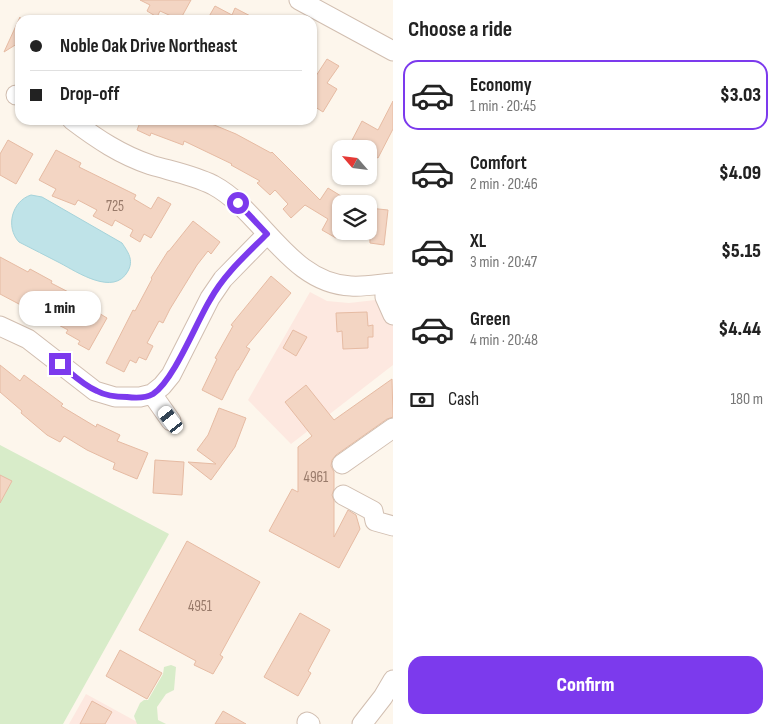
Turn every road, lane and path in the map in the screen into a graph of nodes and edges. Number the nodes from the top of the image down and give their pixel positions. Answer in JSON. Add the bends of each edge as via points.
{"nodes":[{"id":1,"x":299,"y":0,"type":"edge"},
{"id":2,"x":393,"y":51,"type":"edge"},
{"id":3,"x":79,"y":125,"type":"edge"},
{"id":4,"x":267,"y":234,"type":"junction"},
{"id":5,"x":389,"y":284,"type":"edge"},
{"id":6,"x":393,"y":315,"type":"edge"},
{"id":7,"x":0,"y":326,"type":"edge"},
{"id":8,"x":152,"y":394,"type":"junction"},
{"id":9,"x":171,"y":420,"type":"dead end"},
{"id":10,"x":393,"y":428,"type":"edge"},
{"id":11,"x":342,"y":464,"type":"dead end"},
{"id":12,"x":343,"y":495,"type":"dead end"},
{"id":13,"x":393,"y":526,"type":"edge"},
{"id":14,"x":393,"y":680,"type":"edge"},
{"id":15,"x":362,"y":724,"type":"edge"}],
"edges":[{"from":1,"to":2,"type":"street"},
{"from":3,"to":4,"type":"street","via":[[122,154],[212,184],[229,195]]},
{"from":4,"to":5,"type":"street","via":[[317,277],[350,286]]},
{"from":4,"to":8,"type":"street","via":[[223,279],[171,375]]},
{"from":5,"to":6,"type":"street","via":[[385,298]]},
{"from":7,"to":8,"type":"street","via":[[28,339],[95,391],[116,397]]},
{"from":8,"to":9,"type":"street"},
{"from":10,"to":11,"type":"street"},
{"from":12,"to":13,"type":"street","via":[[373,511],[375,521]]},
{"from":14,"to":15,"type":"street"}]}
